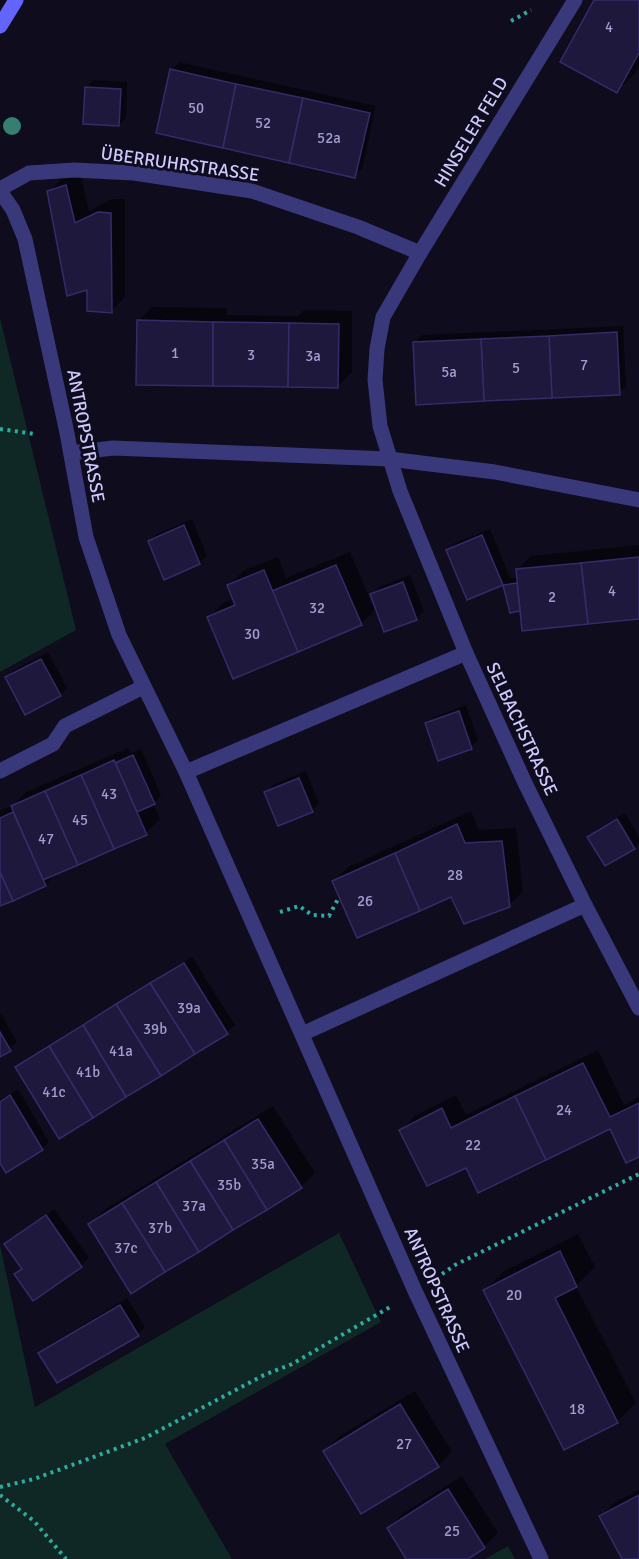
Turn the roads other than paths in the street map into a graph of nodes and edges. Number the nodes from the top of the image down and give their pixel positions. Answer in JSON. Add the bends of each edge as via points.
{"nodes":[{"id":1,"x":16,"y":0,"type":"edge"},
{"id":2,"x":574,"y":0,"type":"edge"},
{"id":3,"x":0,"y":26,"type":"edge"},
{"id":4,"x":0,"y":190,"type":"edge"},
{"id":5,"x":420,"y":253,"type":"junction"},
{"id":6,"x":402,"y":285,"type":"joint"},
{"id":7,"x":71,"y":453,"type":"junction"},
{"id":8,"x":389,"y":459,"type":"junction"},
{"id":9,"x":639,"y":500,"type":"edge"},
{"id":10,"x":466,"y":653,"type":"junction"},
{"id":11,"x":143,"y":687,"type":"junction"},
{"id":12,"x":0,"y":771,"type":"edge"},
{"id":13,"x":186,"y":772,"type":"junction"},
{"id":14,"x":585,"y":905,"type":"junction"},
{"id":15,"x":639,"y":1008,"type":"edge"},
{"id":16,"x":302,"y":1034,"type":"junction"},
{"id":17,"x":542,"y":1559,"type":"edge"}],
"edges":[{"from":1,"to":3,"type":"main road"},
{"from":2,"to":5,"type":"street","name":"HINSELER FELD"},
{"from":4,"to":5,"type":"street","name":"ÜBERRUHRSTRASSE","via":[[30,173],[134,173],[252,191]]},
{"from":4,"to":7,"type":"street","name":"ANTROPSTRASSE","via":[[25,239]]},
{"from":5,"to":6,"type":"street","name":"HINSELER FELD"},
{"from":6,"to":8,"type":"street","name":"SELBACHSTRASSE","via":[[383,317],[376,349],[379,414]]},
{"from":7,"to":8,"type":"street","via":[[113,448]]},
{"from":7,"to":11,"type":"street","name":"ANTROPSTRASSE","via":[[86,537],[119,635]]},
{"from":8,"to":9,"type":"street","via":[[495,472]]},
{"from":8,"to":10,"type":"street","name":"SELBACHSTRASSE"},
{"from":10,"to":13,"type":"street"},
{"from":10,"to":14,"type":"street","name":"SELBACHSTRASSE"},
{"from":11,"to":12,"type":"street","via":[[66,726],[53,744]]},
{"from":11,"to":13,"type":"street","name":"ANTROPSTRASSE"},
{"from":13,"to":16,"type":"street","name":"ANTROPSTRASSE"},
{"from":14,"to":15,"type":"street","name":"SELBACHSTRASSE"},
{"from":14,"to":16,"type":"street"},
{"from":16,"to":17,"type":"street","name":"ANTROPSTRASSE","via":[[415,1291]]}]}
